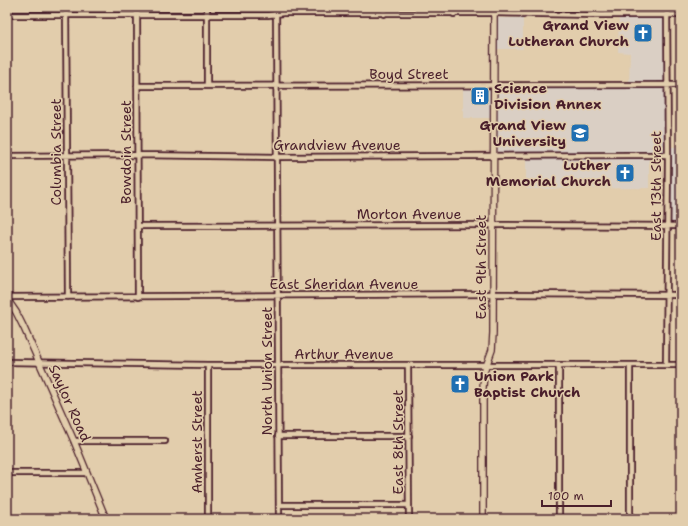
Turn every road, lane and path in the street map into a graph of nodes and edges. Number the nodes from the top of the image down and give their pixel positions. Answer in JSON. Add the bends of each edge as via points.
{"nodes":[{"id":1,"x":66,"y":7,"type":"edge"},
{"id":2,"x":137,"y":7,"type":"edge"},
{"id":3,"x":207,"y":7,"type":"edge"},
{"id":4,"x":276,"y":7,"type":"edge"},
{"id":5,"x":314,"y":7,"type":"edge"},
{"id":6,"x":384,"y":7,"type":"edge"},
{"id":7,"x":454,"y":7,"type":"edge"},
{"id":8,"x":523,"y":7,"type":"edge"},
{"id":9,"x":595,"y":7,"type":"edge"},
{"id":10,"x":668,"y":7,"type":"edge"},
{"id":11,"x":314,"y":13,"type":"junction"},
{"id":12,"x":276,"y":14,"type":"junction"},
{"id":13,"x":384,"y":14,"type":"junction"},
{"id":14,"x":454,"y":14,"type":"junction"},
{"id":15,"x":494,"y":14,"type":"junction"},
{"id":16,"x":7,"y":15,"type":"edge"},
{"id":17,"x":66,"y":15,"type":"junction"},
{"id":18,"x":137,"y":15,"type":"junction"},
{"id":19,"x":207,"y":15,"type":"junction"},
{"id":20,"x":523,"y":15,"type":"junction"},
{"id":21,"x":668,"y":15,"type":"junction"},
{"id":22,"x":681,"y":15,"type":"edge"},
{"id":23,"x":595,"y":16,"type":"junction"},
{"id":24,"x":207,"y":85,"type":"junction"},
{"id":25,"x":277,"y":85,"type":"junction"},
{"id":26,"x":668,"y":85,"type":"junction"},
{"id":27,"x":137,"y":86,"type":"junction"},
{"id":28,"x":493,"y":86,"type":"junction"},
{"id":29,"x":681,"y":86,"type":"edge"},
{"id":30,"x":137,"y":155,"type":"junction"},
{"id":31,"x":494,"y":155,"type":"junction"},
{"id":32,"x":668,"y":155,"type":"junction"},
{"id":33,"x":7,"y":156,"type":"edge"},
{"id":34,"x":68,"y":156,"type":"junction"},
{"id":35,"x":277,"y":156,"type":"junction"},
{"id":36,"x":278,"y":225,"type":"junction"},
{"id":37,"x":493,"y":225,"type":"junction"},
{"id":38,"x":138,"y":226,"type":"junction"},
{"id":39,"x":667,"y":226,"type":"junction"},
{"id":40,"x":681,"y":226,"type":"edge"},
{"id":41,"x":493,"y":294,"type":"junction"},
{"id":42,"x":278,"y":295,"type":"junction"},
{"id":43,"x":667,"y":295,"type":"junction"},
{"id":44,"x":681,"y":295,"type":"edge"},
{"id":45,"x":68,"y":297,"type":"junction"},
{"id":46,"x":138,"y":297,"type":"junction"},
{"id":47,"x":7,"y":298,"type":"edge"},
{"id":48,"x":7,"y":362,"type":"edge"},
{"id":49,"x":39,"y":362,"type":"junction"},
{"id":50,"x":208,"y":365,"type":"junction"},
{"id":51,"x":278,"y":365,"type":"junction"},
{"id":52,"x":408,"y":365,"type":"junction"},
{"id":53,"x":486,"y":365,"type":"junction"},
{"id":54,"x":559,"y":365,"type":"junction"},
{"id":55,"x":630,"y":365,"type":"junction"},
{"id":56,"x":666,"y":365,"type":"junction"},
{"id":57,"x":681,"y":365,"type":"edge"},
{"id":58,"x":278,"y":436,"type":"junction"},
{"id":59,"x":409,"y":436,"type":"junction"},
{"id":60,"x":74,"y":441,"type":"junction"},
{"id":61,"x":165,"y":441,"type":"dead end"},
{"id":62,"x":7,"y":473,"type":"edge"},
{"id":63,"x":86,"y":473,"type":"junction"},
{"id":64,"x":279,"y":505,"type":"junction"},
{"id":65,"x":409,"y":505,"type":"junction"},
{"id":66,"x":106,"y":519,"type":"edge"},
{"id":67,"x":208,"y":519,"type":"edge"},
{"id":68,"x":279,"y":519,"type":"edge"},
{"id":69,"x":409,"y":519,"type":"edge"},
{"id":70,"x":483,"y":519,"type":"edge"},
{"id":71,"x":559,"y":519,"type":"edge"},
{"id":72,"x":630,"y":519,"type":"edge"}],
"edges":[{"from":1,"to":17,"type":"street","name":"Columbia Street"},
{"from":2,"to":18,"type":"street","name":"Bowdoin Street"},
{"from":3,"to":19,"type":"street"},
{"from":4,"to":12,"type":"street","name":"North Union Street"},
{"from":5,"to":11,"type":"street"},
{"from":6,"to":13,"type":"street"},
{"from":7,"to":14,"type":"street"},
{"from":8,"to":20,"type":"street"},
{"from":9,"to":23,"type":"street"},
{"from":10,"to":21,"type":"street","name":"East 13th Street"},
{"from":11,"to":12,"type":"street"},
{"from":11,"to":13,"type":"street"},
{"from":12,"to":19,"type":"street"},
{"from":12,"to":25,"type":"street","name":"North Union Street"},
{"from":13,"to":14,"type":"street"},
{"from":14,"to":15,"type":"street"},
{"from":15,"to":20,"type":"street"},
{"from":15,"to":28,"type":"street","name":"East 9th Street"},
{"from":16,"to":17,"type":"street"},
{"from":17,"to":18,"type":"street"},
{"from":17,"to":34,"type":"street","name":"Columbia Street"},
{"from":18,"to":19,"type":"street"},
{"from":18,"to":27,"type":"street","name":"Bowdoin Street"},
{"from":19,"to":24,"type":"street"},
{"from":20,"to":23,"type":"street"},
{"from":21,"to":22,"type":"street"},
{"from":21,"to":23,"type":"street"},
{"from":21,"to":26,"type":"street","name":"East 13th Street"},
{"from":24,"to":25,"type":"street","name":"Boyd Street"},
{"from":24,"to":27,"type":"street","name":"Boyd Street"},
{"from":25,"to":28,"type":"street","name":"Boyd Street"},
{"from":25,"to":35,"type":"street","name":"North Union Street"},
{"from":26,"to":28,"type":"street","name":"Boyd Street"},
{"from":26,"to":29,"type":"street","name":"Boyd Street"},
{"from":26,"to":32,"type":"street","name":"East 13th Street"},
{"from":27,"to":30,"type":"street","name":"Bowdoin Street"},
{"from":28,"to":31,"type":"street","name":"East 9th Street"},
{"from":30,"to":34,"type":"street","name":"Grandview Avenue"},
{"from":30,"to":35,"type":"street","name":"Grandview Avenue"},
{"from":30,"to":38,"type":"street","name":"Bowdoin Street"},
{"from":31,"to":32,"type":"street","name":"Grandview Avenue"},
{"from":31,"to":35,"type":"street","name":"Grandview Avenue"},
{"from":31,"to":37,"type":"street","name":"East 9th Street"},
{"from":32,"to":39,"type":"street","name":"East 13th Street"},
{"from":33,"to":34,"type":"street","name":"Grandview Avenue"},
{"from":34,"to":45,"type":"street","name":"Columbia Street"},
{"from":35,"to":36,"type":"street","name":"North Union Street"},
{"from":36,"to":37,"type":"street","name":"Morton Avenue"},
{"from":36,"to":38,"type":"street","name":"Morton Avenue"},
{"from":36,"to":42,"type":"street","name":"North Union Street"},
{"from":37,"to":39,"type":"street","name":"Morton Avenue"},
{"from":37,"to":41,"type":"street","name":"East 9th Street"},
{"from":38,"to":46,"type":"street","name":"Bowdoin Street"},
{"from":39,"to":40,"type":"street","name":"Morton Avenue"},
{"from":39,"to":43,"type":"street","name":"East 13th Street"},
{"from":41,"to":42,"type":"street","name":"East Sheridan Avenue"},
{"from":41,"to":43,"type":"street","name":"East Sheridan Avenue"},
{"from":41,"to":53,"type":"street","name":"East 9th Street","via":[[493,342]]},
{"from":42,"to":46,"type":"street","name":"East Sheridan Avenue"},
{"from":42,"to":51,"type":"street","name":"North Union Street"},
{"from":43,"to":44,"type":"street","name":"East Sheridan Avenue"},
{"from":43,"to":56,"type":"street","name":"East 13th Street"},
{"from":45,"to":46,"type":"street","name":"East Sheridan Avenue"},
{"from":45,"to":47,"type":"street","name":"East Sheridan Avenue"},
{"from":47,"to":49,"type":"street","name":"Saylor Road"},
{"from":48,"to":49,"type":"street","name":"Arthur Avenue"},
{"from":49,"to":50,"type":"street","name":"Arthur Avenue"},
{"from":49,"to":60,"type":"street","name":"Saylor Road"},
{"from":50,"to":51,"type":"street","name":"Arthur Avenue"},
{"from":50,"to":67,"type":"street","name":"Amherst Street"},
{"from":51,"to":52,"type":"street","name":"Arthur Avenue"},
{"from":51,"to":58,"type":"street","name":"North Union Street"},
{"from":52,"to":53,"type":"street","name":"Arthur Avenue"},
{"from":52,"to":59,"type":"street","name":"East 8th Street"},
{"from":53,"to":54,"type":"street","name":"Arthur Avenue"},
{"from":53,"to":70,"type":"street","name":"East 9th Street","via":[[483,387]]},
{"from":54,"to":55,"type":"street","name":"Arthur Avenue"},
{"from":54,"to":71,"type":"street"},
{"from":55,"to":56,"type":"street","name":"Arthur Avenue"},
{"from":55,"to":72,"type":"street"},
{"from":56,"to":57,"type":"street","name":"Arthur Avenue"},
{"from":58,"to":59,"type":"street"},
{"from":58,"to":64,"type":"street","name":"North Union Street"},
{"from":59,"to":65,"type":"street","name":"East 8th Street"},
{"from":60,"to":61,"type":"street"},
{"from":60,"to":63,"type":"street","name":"Saylor Road"},
{"from":62,"to":63,"type":"street"},
{"from":63,"to":66,"type":"street","name":"Saylor Road"},
{"from":64,"to":65,"type":"street"},
{"from":64,"to":68,"type":"street","name":"North Union Street"},
{"from":65,"to":69,"type":"street","name":"East 8th Street"}]}
